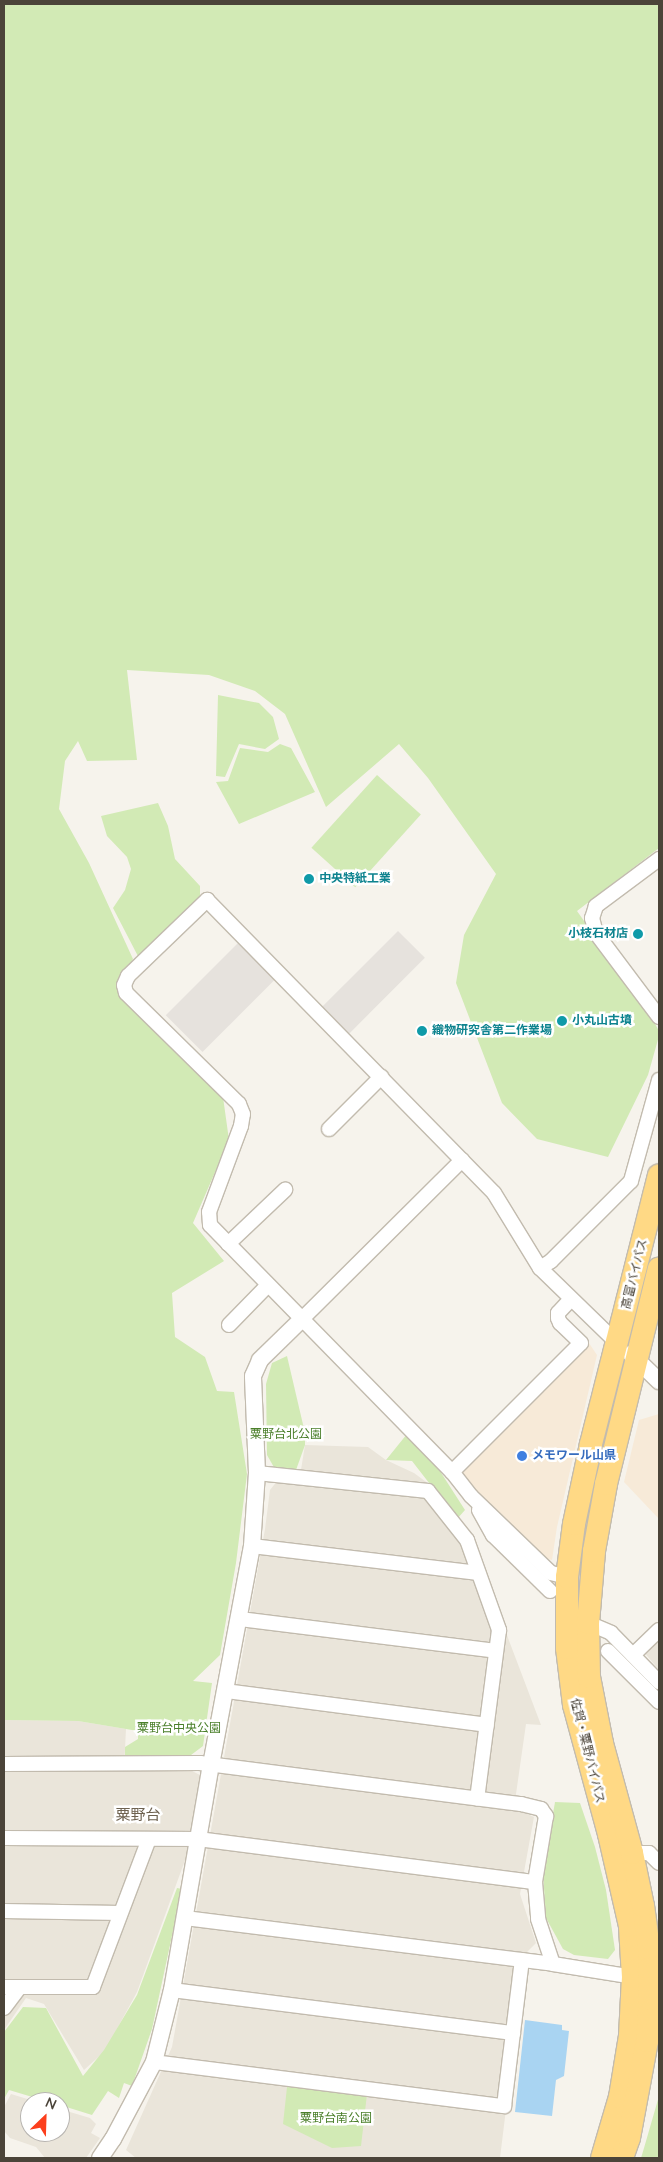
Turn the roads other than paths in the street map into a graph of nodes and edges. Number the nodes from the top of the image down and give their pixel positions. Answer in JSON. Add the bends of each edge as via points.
{"nodes":[{"id":1,"x":659,"y":859,"type":"edge"},
{"id":2,"x":659,"y":1017,"type":"edge"},
{"id":3,"x":381,"y":1077,"type":"junction"},
{"id":4,"x":659,"y":1080,"type":"edge"},
{"id":5,"x":329,"y":1129,"type":"dead end"},
{"id":6,"x":462,"y":1160,"type":"junction"},
{"id":7,"x":659,"y":1176,"type":"edge"},
{"id":8,"x":285,"y":1190,"type":"dead end"},
{"id":9,"x":228,"y":1244,"type":"junction"},
{"id":10,"x":540,"y":1268,"type":"junction"},
{"id":11,"x":659,"y":1268,"type":"edge"},
{"id":12,"x":268,"y":1285,"type":"junction"},
{"id":13,"x":571,"y":1299,"type":"junction"},
{"id":14,"x":301,"y":1320,"type":"junction"},
{"id":15,"x":229,"y":1326,"type":"dead end"},
{"id":16,"x":617,"y":1343,"type":"junction"},
{"id":17,"x":636,"y":1359,"type":"junction"},
{"id":18,"x":659,"y":1381,"type":"edge"},
{"id":19,"x":452,"y":1472,"type":"junction"},
{"id":20,"x":257,"y":1473,"type":"junction"},
{"id":21,"x":471,"y":1496,"type":"junction"},
{"id":22,"x":252,"y":1546,"type":"junction"},
{"id":23,"x":478,"y":1573,"type":"junction"},
{"id":24,"x":558,"y":1584,"type":"junction"},
{"id":25,"x":240,"y":1620,"type":"junction"},
{"id":26,"x":588,"y":1623,"type":"junction"},
{"id":27,"x":659,"y":1630,"type":"edge"},
{"id":28,"x":496,"y":1651,"type":"junction"},
{"id":29,"x":608,"y":1651,"type":"dead end"},
{"id":30,"x":634,"y":1655,"type":"junction"},
{"id":31,"x":659,"y":1682,"type":"edge"},
{"id":32,"x":226,"y":1691,"type":"junction"},
{"id":33,"x":659,"y":1702,"type":"edge"},
{"id":34,"x":487,"y":1725,"type":"junction"},
{"id":35,"x":4,"y":1764,"type":"edge"},
{"id":36,"x":211,"y":1764,"type":"junction"},
{"id":37,"x":477,"y":1799,"type":"junction"},
{"id":38,"x":4,"y":1838,"type":"edge"},
{"id":39,"x":149,"y":1839,"type":"junction"},
{"id":40,"x":198,"y":1839,"type":"junction"},
{"id":41,"x":632,"y":1853,"type":"junction"},
{"id":42,"x":659,"y":1863,"type":"edge"},
{"id":43,"x":536,"y":1882,"type":"junction"},
{"id":44,"x":4,"y":1911,"type":"edge"},
{"id":45,"x":120,"y":1912,"type":"junction"},
{"id":46,"x":185,"y":1918,"type":"junction"},
{"id":47,"x":522,"y":1960,"type":"junction"},
{"id":48,"x":553,"y":1964,"type":"junction"},
{"id":49,"x":633,"y":1978,"type":"junction"},
{"id":50,"x":4,"y":1987,"type":"edge"},
{"id":51,"x":20,"y":1987,"type":"junction"},
{"id":52,"x":172,"y":1990,"type":"junction"},
{"id":53,"x":4,"y":2008,"type":"edge"},
{"id":54,"x":513,"y":2033,"type":"junction"},
{"id":55,"x":154,"y":2062,"type":"junction"},
{"id":56,"x":100,"y":2158,"type":"edge"},
{"id":57,"x":602,"y":2158,"type":"edge"},
{"id":58,"x":622,"y":2158,"type":"edge"}],
"edges":[{"from":1,"to":2,"type":"street","via":[[596,906],[592,918],[596,933]]},
{"from":3,"to":5,"type":"street"},
{"from":3,"to":6,"type":"street"},
{"from":3,"to":9,"type":"street","via":[[207,900],[128,976],[124,985],[126,993],[239,1104],[241,1126],[208,1219]]},
{"from":4,"to":10,"type":"street","via":[[631,1181],[551,1261]]},
{"from":6,"to":10,"type":"street","via":[[494,1193]]},
{"from":6,"to":14,"type":"street"},
{"from":7,"to":16,"type":"highway","name":"高富バイパス"},
{"from":8,"to":9,"type":"street"},
{"from":9,"to":12,"type":"street"},
{"from":10,"to":13,"type":"street"},
{"from":11,"to":17,"type":"highway","name":"高富バイパス"},
{"from":12,"to":14,"type":"street"},
{"from":12,"to":15,"type":"street"},
{"from":13,"to":16,"type":"street"},
{"from":13,"to":19,"type":"street","via":[[558,1313],[558,1318],[581,1343]]},
{"from":14,"to":19,"type":"street"},
{"from":14,"to":20,"type":"street","via":[[260,1360],[253,1376]]},
{"from":16,"to":17,"type":"street"},
{"from":16,"to":24,"type":"highway","name":"佐賀・粟野バイパス"},
{"from":17,"to":18,"type":"street"},
{"from":17,"to":26,"type":"highway","name":"佐賀・粟野バイパス","via":[[606,1484],[594,1551]]},
{"from":19,"to":21,"type":"street"},
{"from":20,"to":22,"type":"street"},
{"from":20,"to":23,"type":"street","via":[[428,1492],[466,1540]]},
{"from":21,"to":24,"type":"street","via":[[552,1573]]},
{"from":21,"to":24,"type":"street","via":[[493,1535]]},
{"from":22,"to":23,"type":"street"},
{"from":22,"to":25,"type":"street"},
{"from":23,"to":28,"type":"street","via":[[499,1630]]},
{"from":24,"to":49,"type":"highway","name":"佐賀・粟野バイパス","via":[[574,1705],[630,1926]]},
{"from":25,"to":28,"type":"street"},
{"from":25,"to":32,"type":"street"},
{"from":26,"to":30,"type":"street","via":[[611,1633]]},
{"from":26,"to":41,"type":"highway","name":"佐賀・粟野バイパス","via":[[589,1677],[602,1743]]},
{"from":27,"to":30,"type":"street"},
{"from":28,"to":34,"type":"street"},
{"from":29,"to":33,"type":"street"},
{"from":30,"to":31,"type":"street"},
{"from":32,"to":34,"type":"street"},
{"from":32,"to":36,"type":"street"},
{"from":34,"to":37,"type":"street"},
{"from":35,"to":36,"type":"street"},
{"from":36,"to":37,"type":"street"},
{"from":36,"to":40,"type":"street"},
{"from":37,"to":43,"type":"street","via":[[541,1809],[546,1816]]},
{"from":38,"to":39,"type":"street"},
{"from":39,"to":40,"type":"street"},
{"from":39,"to":45,"type":"street"},
{"from":40,"to":43,"type":"street"},
{"from":40,"to":46,"type":"street"},
{"from":41,"to":42,"type":"street","via":[[649,1853]]},
{"from":41,"to":58,"type":"highway","name":"佐賀・粟野バイパス","via":[[644,1906],[650,1999],[638,2093]]},
{"from":43,"to":48,"type":"street","via":[[538,1919]]},
{"from":44,"to":45,"type":"street"},
{"from":45,"to":51,"type":"street","via":[[93,1987]]},
{"from":46,"to":47,"type":"street"},
{"from":46,"to":52,"type":"street"},
{"from":47,"to":48,"type":"street"},
{"from":47,"to":54,"type":"street"},
{"from":48,"to":49,"type":"street"},
{"from":49,"to":57,"type":"highway","name":"佐賀・粟野バイパス","via":[[620,2097]]},
{"from":50,"to":51,"type":"street"},
{"from":51,"to":53,"type":"street"},
{"from":52,"to":54,"type":"street"},
{"from":52,"to":55,"type":"street"},
{"from":54,"to":55,"type":"street","via":[[504,2106]]},
{"from":55,"to":56,"type":"street"}]}
